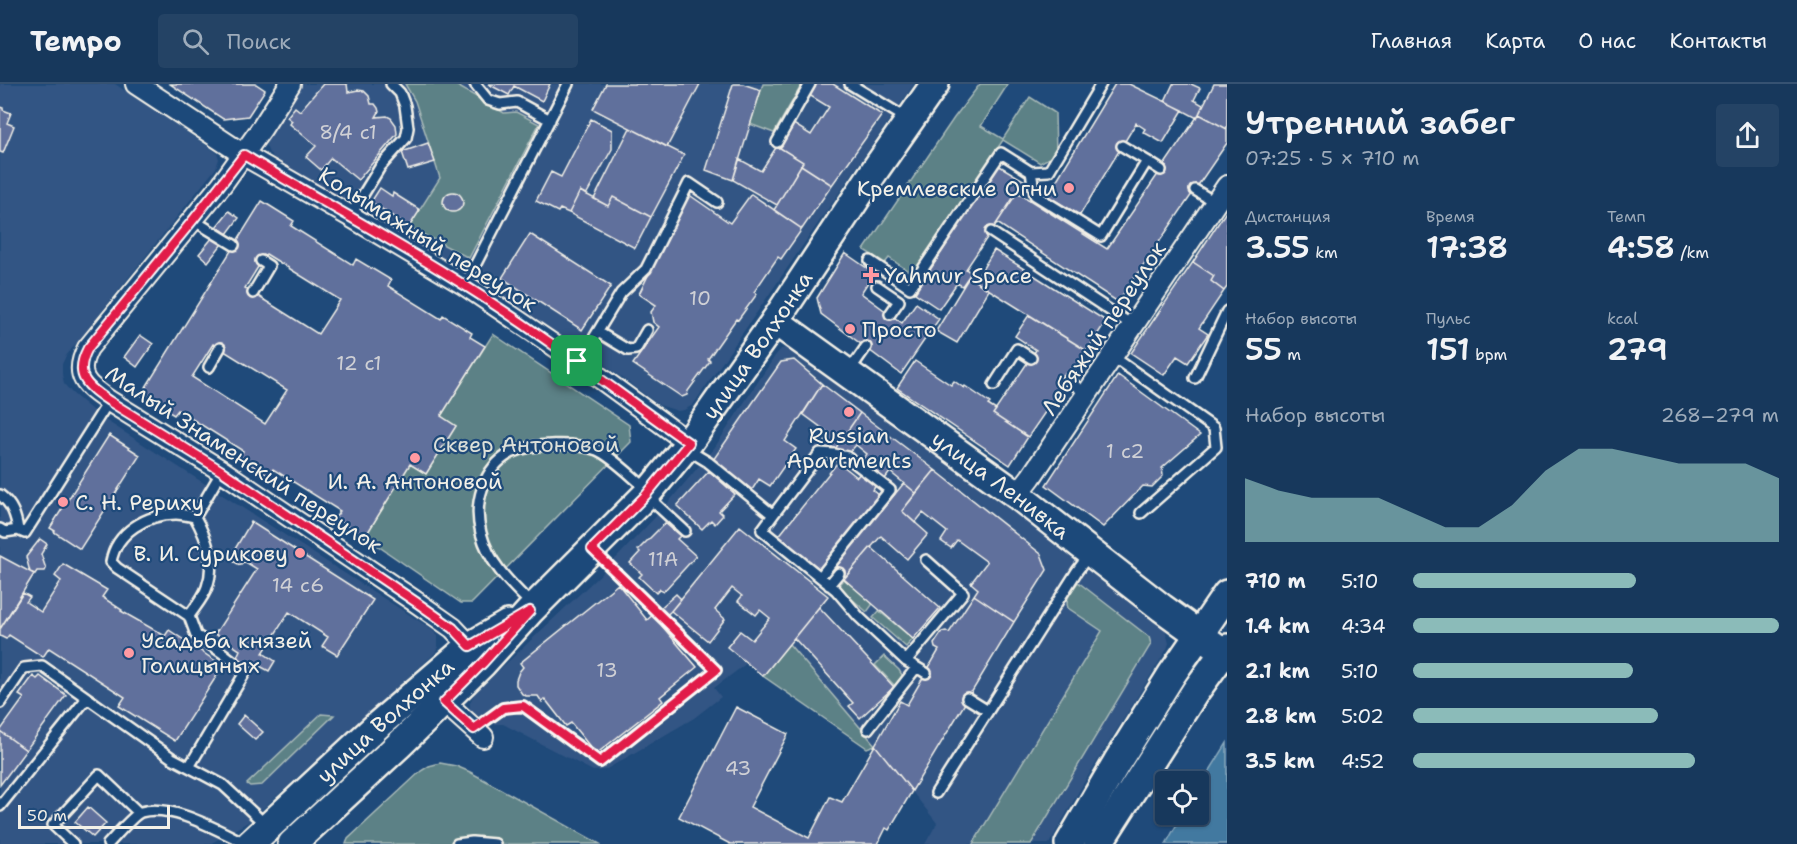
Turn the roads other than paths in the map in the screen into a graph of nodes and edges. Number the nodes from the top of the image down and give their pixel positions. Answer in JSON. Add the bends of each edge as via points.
{"nodes":[{"id":1,"x":136,"y":84,"type":"edge"},
{"id":2,"x":290,"y":84,"type":"edge"},
{"id":3,"x":391,"y":84,"type":"edge"},
{"id":4,"x":475,"y":84,"type":"edge"},
{"id":5,"x":568,"y":84,"type":"edge"},
{"id":6,"x":810,"y":84,"type":"edge"},
{"id":7,"x":850,"y":84,"type":"edge"},
{"id":8,"x":935,"y":84,"type":"edge"},
{"id":9,"x":1101,"y":84,"type":"edge"},
{"id":10,"x":550,"y":120,"type":"junction"},
{"id":11,"x":911,"y":121,"type":"junction"},
{"id":12,"x":1079,"y":121,"type":"junction"},
{"id":13,"x":1089,"y":126,"type":"dead end"},
{"id":14,"x":777,"y":142,"type":"dead end"},
{"id":15,"x":1122,"y":146,"type":"dead end"},
{"id":16,"x":244,"y":155,"type":"junction"},
{"id":17,"x":1147,"y":161,"type":"junction"},
{"id":18,"x":1161,"y":170,"type":"dead end"},
{"id":19,"x":1031,"y":172,"type":"junction"},
{"id":20,"x":1227,"y":186,"type":"edge"},
{"id":21,"x":1195,"y":190,"type":"dead end"},
{"id":22,"x":717,"y":202,"type":"dead end"},
{"id":23,"x":1216,"y":203,"type":"junction"},
{"id":24,"x":350,"y":216,"type":"junction"},
{"id":25,"x":193,"y":220,"type":"junction"},
{"id":26,"x":991,"y":232,"type":"dead end"},
{"id":27,"x":234,"y":245,"type":"dead end"},
{"id":28,"x":261,"y":261,"type":"dead end"},
{"id":29,"x":870,"y":261,"type":"dead end"},
{"id":30,"x":465,"y":285,"type":"junction"},
{"id":31,"x":877,"y":286,"type":"dead end"},
{"id":32,"x":253,"y":293,"type":"dead end"},
{"id":33,"x":1227,"y":311,"type":"edge"},
{"id":34,"x":890,"y":314,"type":"dead end"},
{"id":35,"x":775,"y":321,"type":"junction"},
{"id":36,"x":1132,"y":325,"type":"junction"},
{"id":37,"x":647,"y":330,"type":"dead end"},
{"id":38,"x":598,"y":332,"type":"junction"},
{"id":39,"x":866,"y":347,"type":"dead end"},
{"id":40,"x":220,"y":348,"type":"dead end"},
{"id":41,"x":1112,"y":356,"type":"junction"},
{"id":42,"x":1031,"y":358,"type":"dead end"},
{"id":43,"x":577,"y":361,"type":"junction"},
{"id":44,"x":209,"y":367,"type":"dead end"},
{"id":45,"x":848,"y":372,"type":"junction"},
{"id":46,"x":1195,"y":378,"type":"dead end"},
{"id":47,"x":1067,"y":380,"type":"dead end"},
{"id":48,"x":994,"y":385,"type":"dead end"},
{"id":49,"x":1087,"y":394,"type":"junction"},
{"id":50,"x":109,"y":401,"type":"junction"},
{"id":51,"x":687,"y":446,"type":"junction"},
{"id":52,"x":222,"y":471,"type":"junction"},
{"id":53,"x":648,"y":493,"type":"junction"},
{"id":54,"x":0,"y":495,"type":"edge"},
{"id":55,"x":1017,"y":495,"type":"junction"},
{"id":56,"x":1142,"y":513,"type":"dead end"},
{"id":57,"x":773,"y":515,"type":"junction"},
{"id":58,"x":195,"y":517,"type":"junction"},
{"id":59,"x":0,"y":530,"type":"edge"},
{"id":60,"x":18,"y":530,"type":"junction"},
{"id":61,"x":685,"y":531,"type":"dead end"},
{"id":62,"x":592,"y":549,"type":"junction"},
{"id":63,"x":1091,"y":552,"type":"junction"},
{"id":64,"x":926,"y":560,"type":"dead end"},
{"id":65,"x":839,"y":573,"type":"dead end"},
{"id":66,"x":820,"y":577,"type":"junction"},
{"id":67,"x":829,"y":585,"type":"junction"},
{"id":68,"x":1227,"y":594,"type":"edge"},
{"id":69,"x":532,"y":609,"type":"junction"},
{"id":70,"x":189,"y":616,"type":"junction"},
{"id":71,"x":1198,"y":633,"type":"junction"},
{"id":72,"x":470,"y":646,"type":"junction"},
{"id":73,"x":1225,"y":650,"type":"edge"},
{"id":74,"x":906,"y":661,"type":"junction"},
{"id":75,"x":916,"y":668,"type":"junction"},
{"id":76,"x":926,"y":674,"type":"dead end"},
{"id":77,"x":87,"y":698,"type":"junction"},
{"id":78,"x":967,"y":698,"type":"dead end"},
{"id":79,"x":444,"y":702,"type":"junction"},
{"id":80,"x":0,"y":703,"type":"edge"},
{"id":81,"x":988,"y":711,"type":"junction"},
{"id":82,"x":868,"y":729,"type":"dead end"},
{"id":83,"x":479,"y":733,"type":"joint"},
{"id":84,"x":189,"y":767,"type":"junction"},
{"id":85,"x":936,"y":793,"type":"dead end"},
{"id":86,"x":0,"y":806,"type":"edge"},
{"id":87,"x":139,"y":813,"type":"junction"},
{"id":88,"x":255,"y":839,"type":"edge"},
{"id":89,"x":74,"y":844,"type":"edge"},
{"id":90,"x":108,"y":844,"type":"edge"},
{"id":91,"x":292,"y":844,"type":"edge"},
{"id":92,"x":457,"y":844,"type":"edge"},
{"id":93,"x":495,"y":844,"type":"edge"},
{"id":94,"x":1069,"y":844,"type":"edge"},
{"id":95,"x":1098,"y":844,"type":"edge"}],
"edges":[{"from":1,"to":16,"type":"street","name":"Колымажный переулок"},
{"from":2,"to":16,"type":"street","name":"Малый Знаменский переулок"},
{"from":3,"to":24,"type":"lane","via":[[405,106],[406,138],[380,167]]},
{"from":4,"to":10,"type":"lane","via":[[489,100],[500,104],[517,102]]},
{"from":5,"to":10,"type":"lane"},
{"from":6,"to":14,"type":"lane"},
{"from":7,"to":11,"type":"lane"},
{"from":8,"to":11,"type":"main road","name":"улица Волхонка"},
{"from":9,"to":12,"type":"lane"},
{"from":10,"to":30,"type":"lane"},
{"from":11,"to":35,"type":"main road","name":"улица Волхонка"},
{"from":12,"to":13,"type":"lane"},
{"from":12,"to":19,"type":"lane","via":[[1049,171]]},
{"from":15,"to":17,"type":"lane"},
{"from":16,"to":24,"type":"street","name":"Колымажный переулок"},
{"from":16,"to":25,"type":"street","name":"Малый Знаменский переулок"},
{"from":17,"to":18,"type":"lane"},
{"from":17,"to":19,"type":"lane","via":[[1101,236],[1035,195]]},
{"from":19,"to":29,"type":"lane","via":[[1001,153],[910,288]]},
{"from":20,"to":23,"type":"street","name":"Лебяжий переулок"},
{"from":21,"to":23,"type":"lane"},
{"from":22,"to":38,"type":"lane","via":[[688,183],[646,269],[621,293]]},
{"from":23,"to":36,"type":"street","name":"Лебяжий переулок"},
{"from":24,"to":30,"type":"street","name":"Колымажный переулок"},
{"from":25,"to":27,"type":"lane"},
{"from":25,"to":50,"type":"street","name":"Малый Знаменский переулок","via":[[82,358],[84,380]]},
{"from":26,"to":36,"type":"lane"},
{"from":28,"to":32,"type":"lane","via":[[269,266]]},
{"from":30,"to":43,"type":"street","name":"Колымажный переулок"},
{"from":31,"to":34,"type":"lane","via":[[899,301]]},
{"from":33,"to":46,"type":"lane"},
{"from":35,"to":45,"type":"main road","name":"улица Ленивка"},
{"from":35,"to":51,"type":"main road","name":"улица Волхонка"},
{"from":36,"to":41,"type":"street","name":"Лебяжий переулок"},
{"from":37,"to":38,"type":"lane","via":[[636,349],[628,350]]},
{"from":38,"to":43,"type":"lane"},
{"from":39,"to":45,"type":"lane"},
{"from":40,"to":44,"type":"lane"},
{"from":41,"to":49,"type":"street","name":"Лебяжий переулок"},
{"from":41,"to":56,"type":"lane","via":[[1214,428],[1216,447]]},
{"from":42,"to":48,"type":"lane","via":[[1017,349]]},
{"from":43,"to":51,"type":"street","name":"Колымажный переулок"},
{"from":45,"to":55,"type":"main road","name":"улица Ленивка"},
{"from":47,"to":49,"type":"lane"},
{"from":49,"to":55,"type":"street","name":"Лебяжий переулок"},
{"from":50,"to":52,"type":"street","name":"Малый Знаменский переулок"},
{"from":50,"to":60,"type":"lane","via":[[25,533]]},
{"from":51,"to":53,"type":"main road","name":"улица Волхонка"},
{"from":51,"to":57,"type":"lane"},
{"from":52,"to":58,"type":"lane"},
{"from":52,"to":72,"type":"street","name":"Малый Знаменский переулок","via":[[453,628]]},
{"from":53,"to":61,"type":"lane"},
{"from":53,"to":62,"type":"main road","name":"улица Волхонка"},
{"from":53,"to":69,"type":"lane","via":[[606,456],[585,447],[538,446],[511,453],[496,466],[478,501],[480,532],[490,558]]},
{"from":54,"to":60,"type":"lane","via":[[11,507]]},
{"from":55,"to":63,"type":"main road","name":"улица Ленивка"},
{"from":57,"to":66,"type":"lane","via":[[759,534]]},
{"from":57,"to":66,"type":"lane","via":[[820,453],[847,457],[890,490]]},
{"from":58,"to":70,"type":"lane","via":[[211,556],[211,571],[207,588]]},
{"from":58,"to":70,"type":"lane","via":[[177,513],[138,524],[125,533],[112,553],[111,562]]},
{"from":59,"to":60,"type":"lane"},
{"from":62,"to":69,"type":"main road","name":"улица Волхонка"},
{"from":62,"to":83,"type":"lane","via":[[716,670],[600,762],[523,706],[503,708]]},
{"from":63,"to":71,"type":"main road","name":"улица Ленивка"},
{"from":63,"to":81,"type":"lane"},
{"from":64,"to":74,"type":"lane","via":[[963,593]]},
{"from":65,"to":67,"type":"lane"},
{"from":66,"to":67,"type":"lane"},
{"from":67,"to":74,"type":"lane"},
{"from":68,"to":71,"type":"main road"},
{"from":69,"to":72,"type":"main road","name":"улица Волхонка"},
{"from":69,"to":79,"type":"main road","name":"улица Волхонка"},
{"from":70,"to":84,"type":"lane","via":[[196,635],[246,671]]},
{"from":71,"to":73,"type":"main road","name":"улица Ленивка"},
{"from":71,"to":94,"type":"main road"},
{"from":72,"to":88,"type":"main road","name":"улица Волхонка"},
{"from":73,"to":95,"type":"main road"},
{"from":74,"to":75,"type":"lane"},
{"from":75,"to":76,"type":"lane"},
{"from":75,"to":82,"type":"lane"},
{"from":77,"to":80,"type":"lane","via":[[42,666],[24,668]]},
{"from":77,"to":84,"type":"lane"},
{"from":77,"to":86,"type":"lane"},
{"from":78,"to":81,"type":"lane"},
{"from":79,"to":83,"type":"street"},
{"from":79,"to":91,"type":"main road","name":"улица Волхонка"},
{"from":81,"to":85,"type":"lane"},
{"from":84,"to":88,"type":"lane","via":[[223,785]]},
{"from":87,"to":88,"type":"lane","via":[[161,810]]},
{"from":87,"to":89,"type":"lane","via":[[99,775],[53,825]]},
{"from":87,"to":90,"type":"lane"},
{"from":92,"to":93,"type":"lane"}]}
